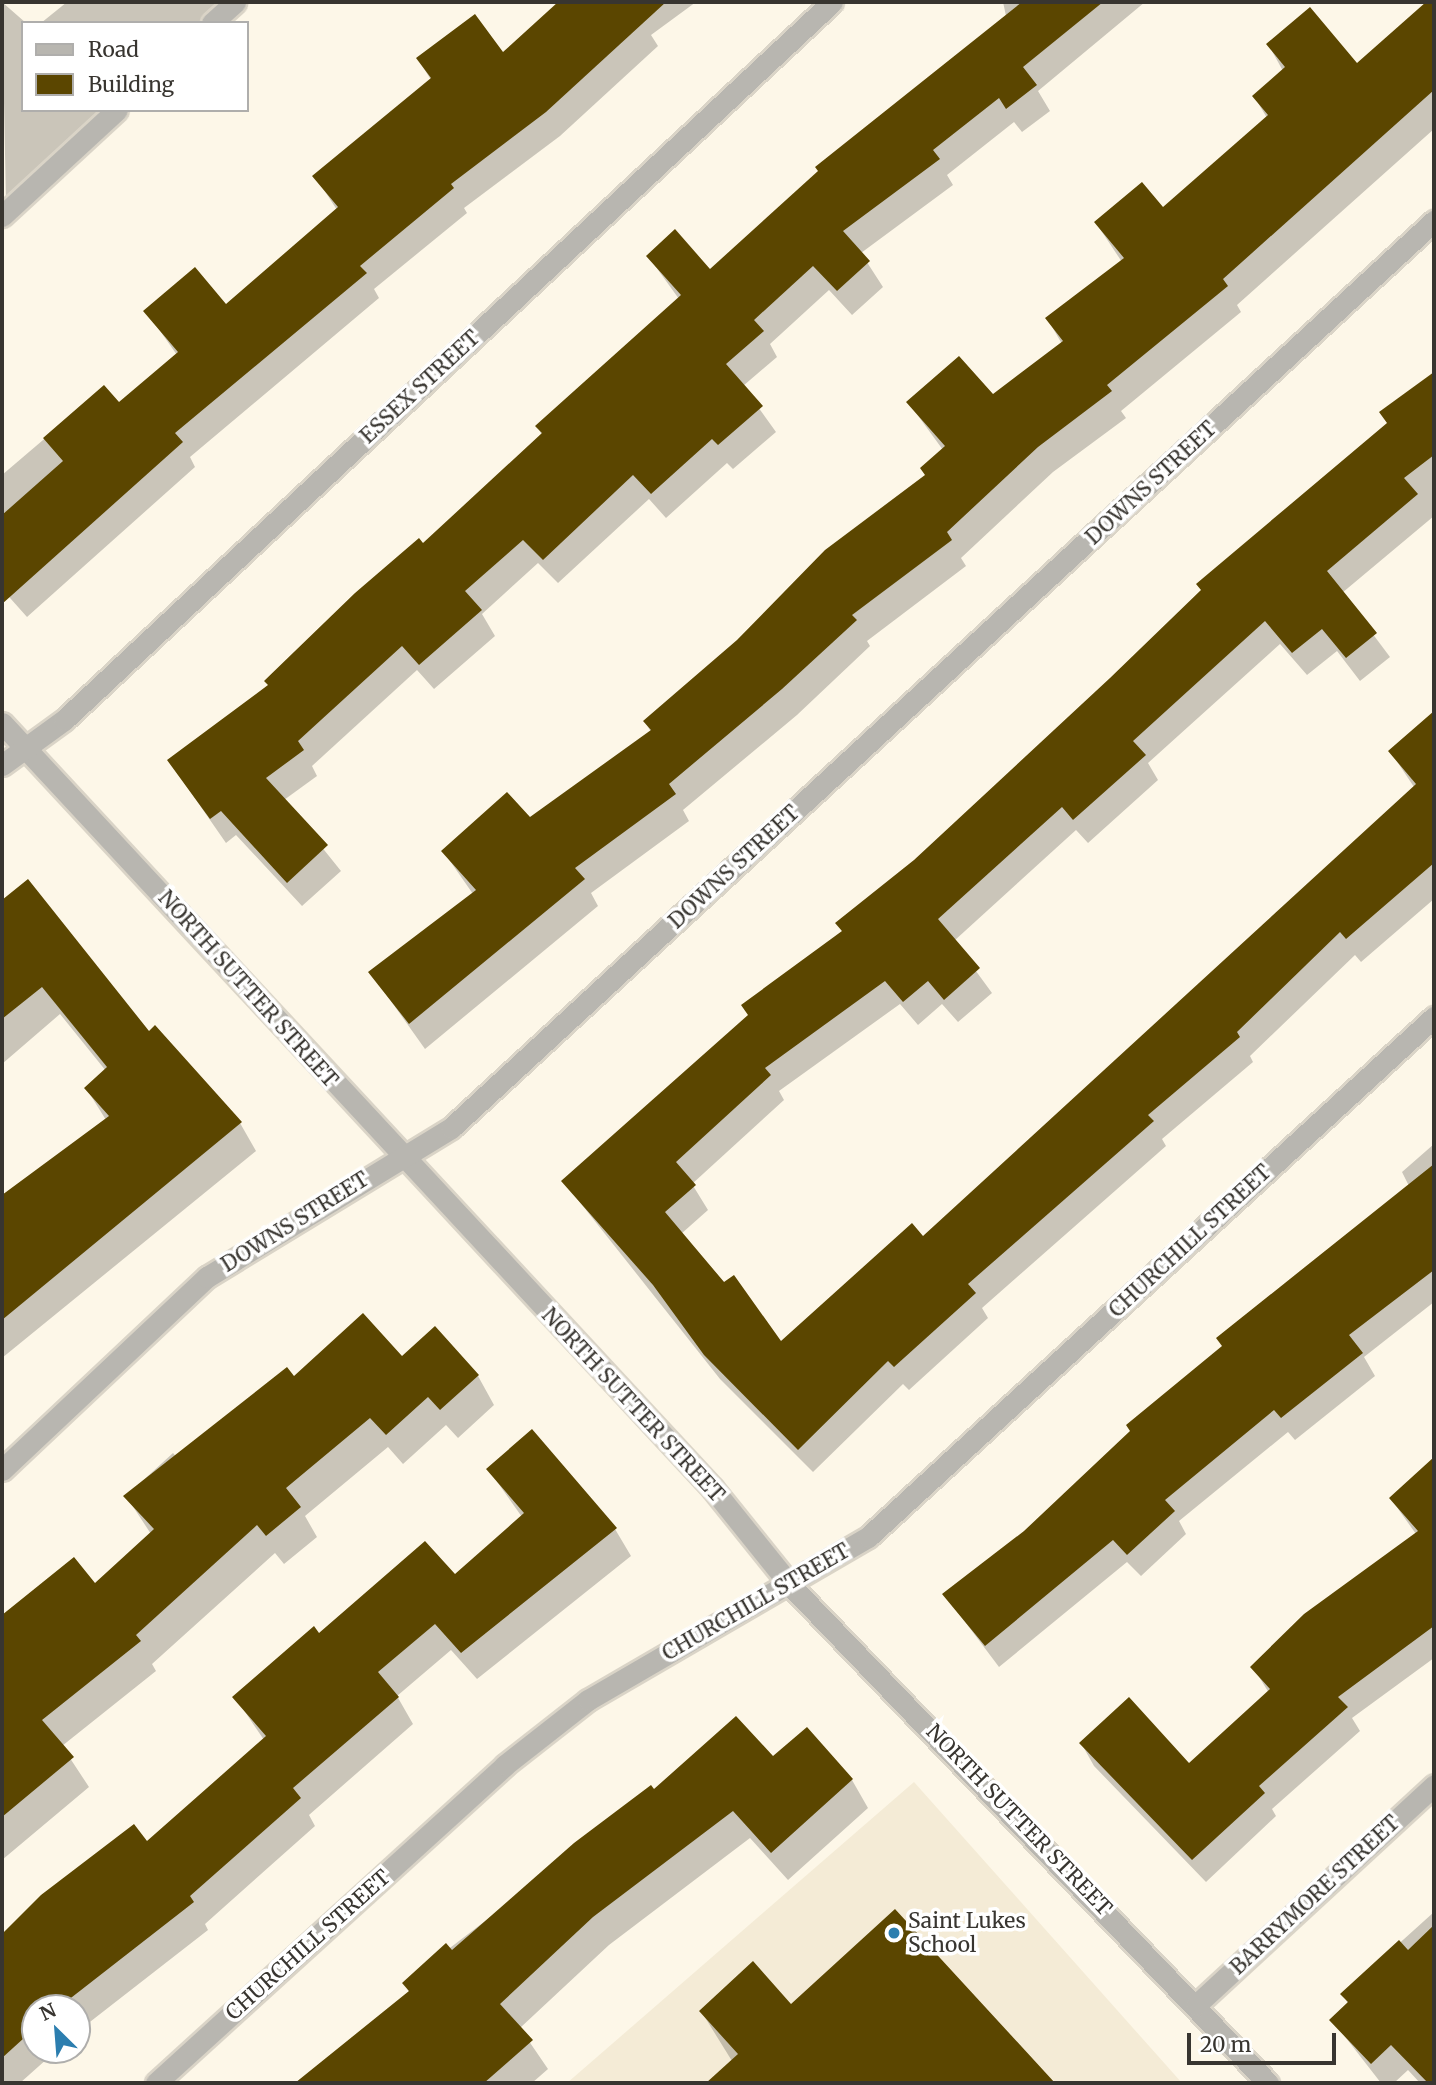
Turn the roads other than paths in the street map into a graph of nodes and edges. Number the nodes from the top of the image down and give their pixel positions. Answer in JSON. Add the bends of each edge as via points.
{"nodes":[{"id":1,"x":235,"y":2,"type":"edge"},
{"id":2,"x":832,"y":2,"type":"edge"},
{"id":3,"x":214,"y":21,"type":"edge"},
{"id":4,"x":115,"y":112,"type":"edge"},
{"id":5,"x":2,"y":216,"type":"edge"},
{"id":6,"x":1434,"y":221,"type":"edge"},
{"id":7,"x":2,"y":723,"type":"edge"},
{"id":8,"x":26,"y":751,"type":"junction"},
{"id":9,"x":2,"y":765,"type":"edge"},
{"id":10,"x":1434,"y":1017,"type":"edge"},
{"id":11,"x":400,"y":1157,"type":"junction"},
{"id":12,"x":2,"y":1470,"type":"edge"},
{"id":13,"x":791,"y":1586,"type":"junction"},
{"id":14,"x":1434,"y":1785,"type":"edge"},
{"id":15,"x":1196,"y":2005,"type":"junction"},
{"id":16,"x":156,"y":2083,"type":"edge"},
{"id":17,"x":1268,"y":2083,"type":"edge"}],
"edges":[{"from":1,"to":3,"type":"street"},
{"from":2,"to":8,"type":"street","name":"ESSEX STREET"},
{"from":4,"to":5,"type":"street"},
{"from":6,"to":11,"type":"street","name":"DOWNS STREET","via":[[451,1128]]},
{"from":7,"to":8,"type":"street","name":"NORTH SUTTER STREET"},
{"from":8,"to":9,"type":"street","name":"ESSEX STREET"},
{"from":8,"to":11,"type":"street","name":"NORTH SUTTER STREET","via":[[64,785]]},
{"from":10,"to":13,"type":"street","name":"CHURCHILL STREET","via":[[868,1537]]},
{"from":11,"to":12,"type":"street","name":"DOWNS STREET","via":[[206,1277]]},
{"from":11,"to":13,"type":"street","name":"NORTH SUTTER STREET","via":[[713,1489]]},
{"from":13,"to":15,"type":"street","name":"NORTH SUTTER STREET"},
{"from":13,"to":16,"type":"street","name":"CHURCHILL STREET","via":[[631,1673],[515,1757]]},
{"from":14,"to":15,"type":"street","name":"BARRYMORE STREET"},
{"from":15,"to":17,"type":"street","name":"NORTH SUTTER STREET"}]}
